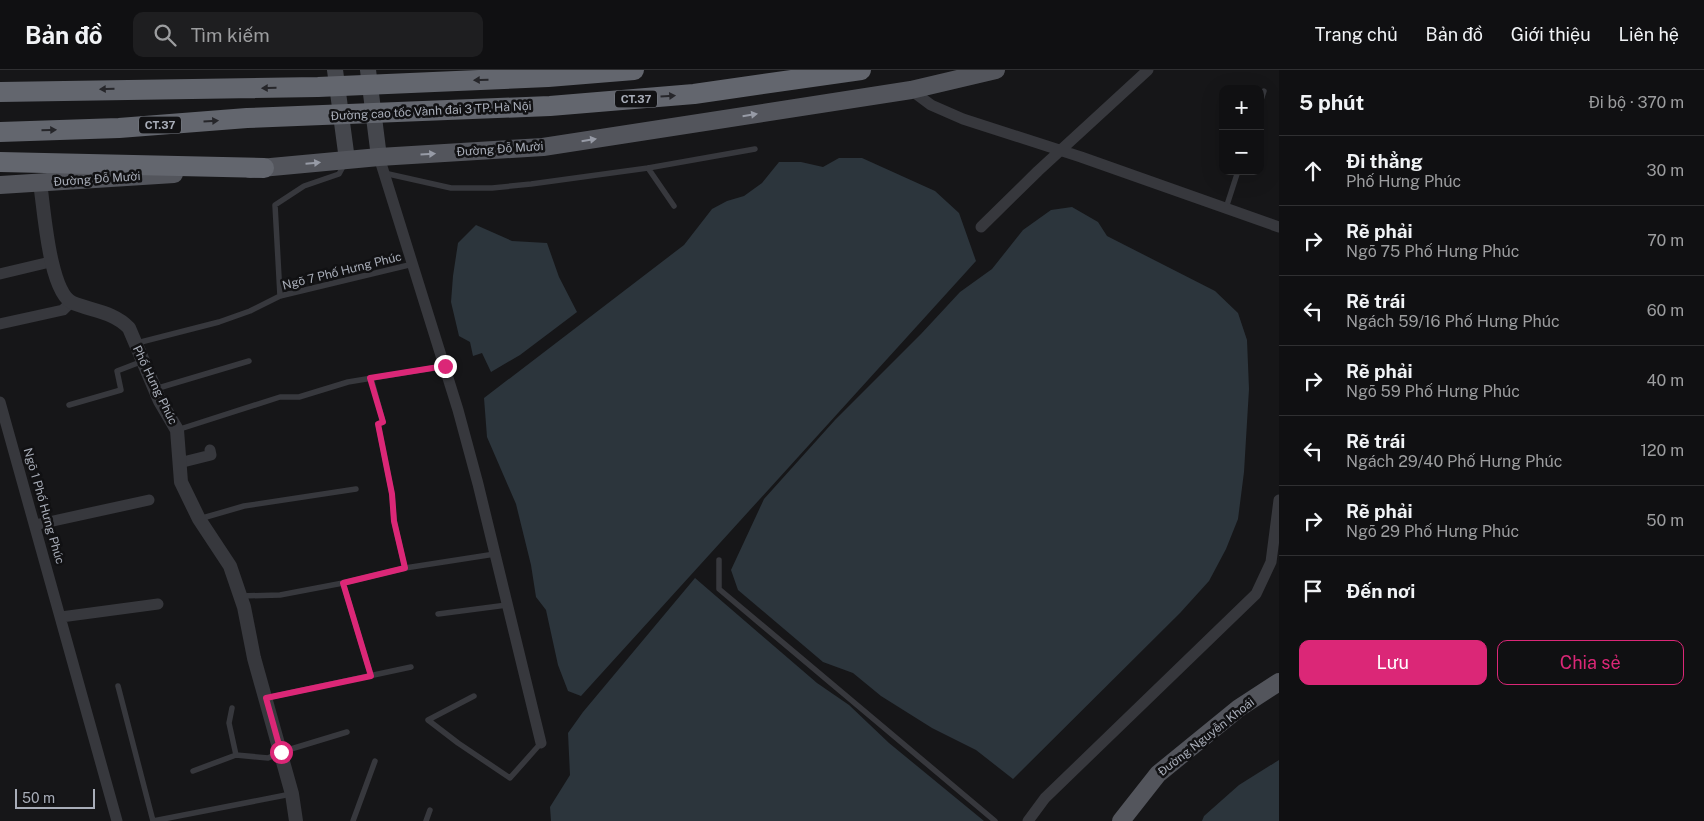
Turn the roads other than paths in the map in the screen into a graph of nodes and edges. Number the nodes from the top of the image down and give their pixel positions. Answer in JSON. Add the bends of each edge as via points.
{"nodes":[{"id":1,"x":335,"y":70,"type":"edge"},
{"id":2,"x":368,"y":70,"type":"edge"},
{"id":3,"x":634,"y":70,"type":"edge"},
{"id":4,"x":861,"y":70,"type":"edge"},
{"id":5,"x":996,"y":70,"type":"edge"},
{"id":6,"x":1148,"y":70,"type":"edge"},
{"id":7,"x":911,"y":90,"type":"junction"},
{"id":8,"x":0,"y":92,"type":"edge"},
{"id":9,"x":0,"y":132,"type":"edge"},
{"id":10,"x":755,"y":149,"type":"dead end"},
{"id":11,"x":1061,"y":151,"type":"junction"},
{"id":12,"x":347,"y":160,"type":"junction"},
{"id":13,"x":0,"y":162,"type":"edge"},
{"id":14,"x":381,"y":165,"type":"junction"},
{"id":15,"x":264,"y":168,"type":"junction"},
{"id":16,"x":648,"y":168,"type":"junction"},
{"id":17,"x":1237,"y":175,"type":"edge"},
{"id":18,"x":40,"y":183,"type":"junction"},
{"id":19,"x":0,"y":185,"type":"edge"},
{"id":20,"x":674,"y":206,"type":"dead end"},
{"id":21,"x":1226,"y":208,"type":"junction"},
{"id":22,"x":981,"y":227,"type":"dead end"},
{"id":23,"x":1279,"y":227,"type":"edge"},
{"id":24,"x":50,"y":262,"type":"junction"},
{"id":25,"x":413,"y":264,"type":"junction"},
{"id":26,"x":0,"y":274,"type":"edge"},
{"id":27,"x":280,"y":296,"type":"junction"},
{"id":28,"x":71,"y":302,"type":"junction"},
{"id":29,"x":0,"y":324,"type":"edge"},
{"id":30,"x":134,"y":343,"type":"junction"},
{"id":31,"x":143,"y":361,"type":"junction"},
{"id":32,"x":249,"y":361,"type":"dead end"},
{"id":33,"x":445,"y":366,"type":"junction"},
{"id":34,"x":370,"y":378,"type":"junction"},
{"id":35,"x":155,"y":389,"type":"junction"},
{"id":36,"x":0,"y":402,"type":"edge"},
{"id":37,"x":69,"y":405,"type":"dead end"},
{"id":38,"x":177,"y":430,"type":"junction"},
{"id":39,"x":210,"y":450,"type":"dead end"},
{"id":40,"x":179,"y":463,"type":"junction"},
{"id":41,"x":356,"y":489,"type":"dead end"},
{"id":42,"x":149,"y":500,"type":"dead end"},
{"id":43,"x":1279,"y":500,"type":"edge"},
{"id":44,"x":199,"y":519,"type":"junction"},
{"id":45,"x":35,"y":525,"type":"junction"},
{"id":46,"x":495,"y":554,"type":"junction"},
{"id":47,"x":719,"y":560,"type":"dead end"},
{"id":48,"x":405,"y":568,"type":"junction"},
{"id":49,"x":343,"y":583,"type":"junction"},
{"id":50,"x":240,"y":596,"type":"junction"},
{"id":51,"x":158,"y":604,"type":"dead end"},
{"id":52,"x":506,"y":605,"type":"junction"},
{"id":53,"x":438,"y":614,"type":"dead end"},
{"id":54,"x":61,"y":617,"type":"junction"},
{"id":55,"x":411,"y":667,"type":"dead end"},
{"id":56,"x":371,"y":676,"type":"junction"},
{"id":57,"x":1279,"y":682,"type":"edge"},
{"id":58,"x":118,"y":686,"type":"dead end"},
{"id":59,"x":474,"y":696,"type":"dead end"},
{"id":60,"x":266,"y":698,"type":"junction"},
{"id":61,"x":232,"y":708,"type":"dead end"},
{"id":62,"x":347,"y":732,"type":"dead end"},
{"id":63,"x":540,"y":743,"type":"joint"},
{"id":64,"x":281,"y":752,"type":"junction"},
{"id":65,"x":236,"y":755,"type":"junction"},
{"id":66,"x":375,"y":760,"type":"dead end"},
{"id":67,"x":193,"y":771,"type":"dead end"},
{"id":68,"x":292,"y":794,"type":"junction"},
{"id":69,"x":430,"y":810,"type":"dead end"},
{"id":70,"x":117,"y":821,"type":"edge"},
{"id":71,"x":153,"y":821,"type":"edge"},
{"id":72,"x":296,"y":821,"type":"edge"},
{"id":73,"x":353,"y":821,"type":"edge"},
{"id":74,"x":426,"y":821,"type":"edge"},
{"id":75,"x":995,"y":821,"type":"edge"},
{"id":76,"x":1028,"y":821,"type":"edge"},
{"id":77,"x":1121,"y":821,"type":"edge"}],
"edges":[{"from":1,"to":12,"type":"main road"},
{"from":2,"to":14,"type":"main road"},
{"from":3,"to":8,"type":"highway","one_way":true,"via":[[318,87]]},
{"from":9,"to":4,"type":"highway","name":"Đường cao tốc Vành đai 3 TP. Hà Nội","number":"CT.37","one_way":true,"via":[[550,106],[694,94]]},
{"from":5,"to":7,"type":"main road","name":"Đường Đỗ Mười"},
{"from":6,"to":11,"type":"street"},
{"from":7,"to":11,"type":"street","via":[[946,113]]},
{"from":14,"to":7,"type":"main road","name":"Đường Đỗ Mười","one_way":true,"via":[[543,146]]},
{"from":10,"to":16,"type":"lane"},
{"from":11,"to":21,"type":"street"},
{"from":11,"to":22,"type":"street"},
{"from":12,"to":14,"type":"main road","name":"Đường Đỗ Mười"},
{"from":15,"to":12,"type":"main road","name":"Đường Đỗ Mười","one_way":true},
{"from":12,"to":27,"type":"lane","via":[[339,174],[304,186],[275,205]]},
{"from":13,"to":15,"type":"highway"},
{"from":14,"to":16,"type":"lane","via":[[451,188],[492,188]]},
{"from":14,"to":25,"type":"street"},
{"from":15,"to":18,"type":"main road","name":"Đường Đỗ Mười"},
{"from":16,"to":20,"type":"lane"},
{"from":17,"to":21,"type":"lane"},
{"from":18,"to":19,"type":"main road","name":"Đường Đỗ Mười"},
{"from":18,"to":24,"type":"street"},
{"from":21,"to":23,"type":"street"},
{"from":24,"to":26,"type":"street"},
{"from":24,"to":28,"type":"street"},
{"from":25,"to":27,"type":"lane","name":"Ngõ 7 Phố Hưng Phúc"},
{"from":25,"to":33,"type":"street"},
{"from":27,"to":30,"type":"lane","name":"Ngõ 7 Phố Hưng Phúc","via":[[219,322]]},
{"from":28,"to":29,"type":"street","via":[[63,310]]},
{"from":28,"to":30,"type":"street","name":"Phố Hưng Phúc","via":[[122,320],[129,328]]},
{"from":30,"to":31,"type":"street","name":"Phố Hưng Phúc"},
{"from":31,"to":35,"type":"street","name":"Phố Hưng Phúc"},
{"from":31,"to":37,"type":"lane","via":[[117,371],[121,390]]},
{"from":32,"to":35,"type":"lane"},
{"from":33,"to":34,"type":"lane"},
{"from":33,"to":46,"type":"street"},
{"from":34,"to":38,"type":"lane","via":[[299,397],[280,397]]},
{"from":34,"to":48,"type":"lane","via":[[383,422],[378,424]]},
{"from":35,"to":38,"type":"street","name":"Phố Hưng Phúc"},
{"from":36,"to":45,"type":"street","name":"Ngõ 1 Phố Hưng Phúc"},
{"from":38,"to":40,"type":"street","name":"Phố Hưng Phúc"},
{"from":39,"to":40,"type":"street","via":[[210,455]]},
{"from":40,"to":44,"type":"street","name":"Phố Hưng Phúc","via":[[180,482]]},
{"from":41,"to":44,"type":"lane","via":[[244,506]]},
{"from":42,"to":45,"type":"street"},
{"from":43,"to":76,"type":"street","via":[[1271,562],[1256,594],[1045,798]]},
{"from":44,"to":50,"type":"street","name":"Phố Hưng Phúc","via":[[230,566]]},
{"from":45,"to":54,"type":"street","name":"Ngõ 1 Phố Hưng Phúc"},
{"from":46,"to":48,"type":"lane"},
{"from":46,"to":52,"type":"street"},
{"from":47,"to":75,"type":"lane","via":[[719,589]]},
{"from":48,"to":49,"type":"lane"},
{"from":49,"to":50,"type":"lane","via":[[280,595]]},
{"from":49,"to":56,"type":"lane"},
{"from":50,"to":60,"type":"street","name":"Phố Hưng Phúc"},
{"from":51,"to":54,"type":"street"},
{"from":52,"to":53,"type":"lane"},
{"from":52,"to":63,"type":"street"},
{"from":54,"to":70,"type":"street","name":"Ngõ 1 Phố Hưng Phúc"},
{"from":55,"to":56,"type":"lane"},
{"from":56,"to":60,"type":"lane"},
{"from":57,"to":77,"type":"main road","name":"Đường Nguyễn Khoái","via":[[1239,708],[1158,774]]},
{"from":58,"to":71,"type":"lane"},
{"from":59,"to":63,"type":"lane","via":[[428,720],[510,778]]},
{"from":60,"to":64,"type":"street","name":"Phố Hưng Phúc"},
{"from":61,"to":65,"type":"lane","via":[[229,722]]},
{"from":62,"to":64,"type":"lane"},
{"from":64,"to":65,"type":"lane","via":[[268,758]]},
{"from":64,"to":68,"type":"street","name":"Phố Hưng Phúc"},
{"from":65,"to":67,"type":"lane"},
{"from":66,"to":73,"type":"lane"},
{"from":68,"to":71,"type":"lane"},
{"from":68,"to":72,"type":"street","name":"Phố Hưng Phúc"},
{"from":69,"to":74,"type":"lane"}]}
